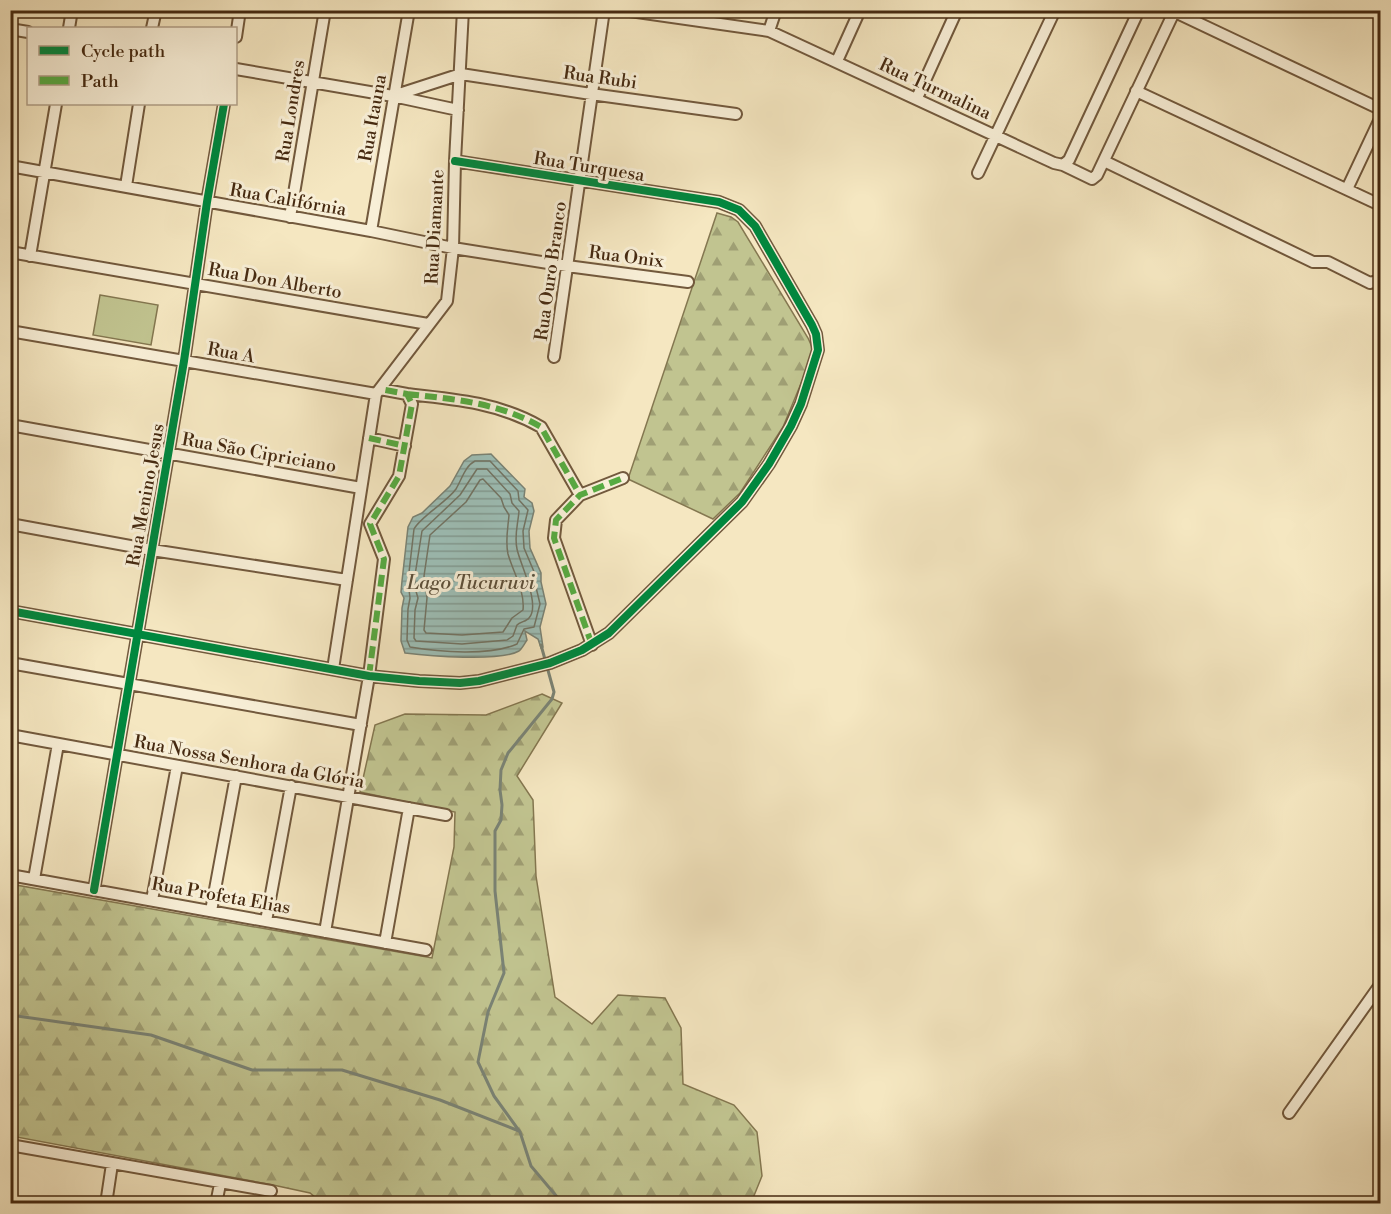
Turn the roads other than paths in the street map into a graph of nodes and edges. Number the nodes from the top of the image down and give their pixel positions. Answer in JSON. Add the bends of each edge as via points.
{"nodes":[{"id":1,"x":72,"y":10,"type":"edge"},
{"id":2,"x":156,"y":10,"type":"edge"},
{"id":3,"x":240,"y":10,"type":"edge"},
{"id":4,"x":325,"y":10,"type":"edge"},
{"id":5,"x":409,"y":10,"type":"edge"},
{"id":6,"x":463,"y":10,"type":"edge"},
{"id":7,"x":604,"y":10,"type":"edge"},
{"id":8,"x":704,"y":10,"type":"edge"},
{"id":9,"x":776,"y":10,"type":"edge"},
{"id":10,"x":860,"y":10,"type":"edge"},
{"id":11,"x":957,"y":10,"type":"edge"},
{"id":12,"x":1055,"y":10,"type":"edge"},
{"id":13,"x":1139,"y":10,"type":"edge"},
{"id":14,"x":629,"y":11,"type":"edge"},
{"id":15,"x":1175,"y":11,"type":"edge"},
{"id":16,"x":700,"y":22,"type":"junction"},
{"id":17,"x":69,"y":27,"type":"edge"},
{"id":18,"x":152,"y":27,"type":"edge"},
{"id":19,"x":10,"y":29,"type":"edge"},
{"id":20,"x":237,"y":30,"type":"edge"},
{"id":21,"x":769,"y":31,"type":"junction"},
{"id":22,"x":27,"y":32,"type":"edge"},
{"id":23,"x":837,"y":61,"type":"junction"},
{"id":24,"x":237,"y":69,"type":"edge"},
{"id":25,"x":460,"y":74,"type":"junction"},
{"id":26,"x":312,"y":83,"type":"junction"},
{"id":27,"x":1136,"y":91,"type":"junction"},
{"id":28,"x":591,"y":94,"type":"junction"},
{"id":29,"x":393,"y":96,"type":"junction"},
{"id":30,"x":917,"y":98,"type":"junction"},
{"id":31,"x":56,"y":105,"type":"edge"},
{"id":32,"x":140,"y":105,"type":"edge"},
{"id":33,"x":224,"y":105,"type":"edge"},
{"id":34,"x":1380,"y":109,"type":"edge"},
{"id":35,"x":458,"y":110,"type":"junction"},
{"id":36,"x":736,"y":114,"type":"dead end"},
{"id":37,"x":1380,"y":119,"type":"edge"},
{"id":38,"x":996,"y":136,"type":"junction"},
{"id":39,"x":455,"y":161,"type":"junction"},
{"id":40,"x":1104,"y":161,"type":"junction"},
{"id":41,"x":1063,"y":165,"type":"junction"},
{"id":42,"x":10,"y":166,"type":"edge"},
{"id":43,"x":44,"y":172,"type":"junction"},
{"id":44,"x":978,"y":174,"type":"dead end"},
{"id":45,"x":579,"y":180,"type":"junction"},
{"id":46,"x":126,"y":186,"type":"junction"},
{"id":47,"x":1347,"y":189,"type":"junction"},
{"id":48,"x":207,"y":202,"type":"junction"},
{"id":49,"x":1380,"y":205,"type":"edge"},
{"id":50,"x":290,"y":217,"type":"junction"},
{"id":51,"x":370,"y":231,"type":"junction"},
{"id":52,"x":453,"y":248,"type":"junction"},
{"id":53,"x":10,"y":252,"type":"edge"},
{"id":54,"x":30,"y":256,"type":"junction"},
{"id":55,"x":567,"y":266,"type":"junction"},
{"id":56,"x":1380,"y":280,"type":"edge"},
{"id":57,"x":688,"y":282,"type":"dead end"},
{"id":58,"x":196,"y":284,"type":"junction"},
{"id":59,"x":428,"y":324,"type":"junction"},
{"id":60,"x":10,"y":331,"type":"edge"},
{"id":61,"x":554,"y":357,"type":"dead end"},
{"id":62,"x":184,"y":361,"type":"junction"},
{"id":63,"x":378,"y":392,"type":"junction"},
{"id":64,"x":407,"y":394,"type":"junction"},
{"id":65,"x":10,"y":425,"type":"edge"},
{"id":66,"x":369,"y":438,"type":"junction"},
{"id":67,"x":405,"y":446,"type":"junction"},
{"id":68,"x":168,"y":454,"type":"junction"},
{"id":69,"x":623,"y":478,"type":"dead end"},
{"id":70,"x":361,"y":488,"type":"junction"},
{"id":71,"x":580,"y":495,"type":"junction"},
{"id":72,"x":10,"y":524,"type":"edge"},
{"id":73,"x":152,"y":550,"type":"junction"},
{"id":74,"x":347,"y":580,"type":"junction"},
{"id":75,"x":10,"y":611,"type":"edge"},
{"id":76,"x":138,"y":634,"type":"junction"},
{"id":77,"x":592,"y":645,"type":"junction"},
{"id":78,"x":10,"y":663,"type":"edge"},
{"id":79,"x":333,"y":669,"type":"junction"},
{"id":80,"x":369,"y":676,"type":"junction"},
{"id":81,"x":129,"y":683,"type":"junction"},
{"id":82,"x":361,"y":725,"type":"junction"},
{"id":83,"x":10,"y":735,"type":"edge"},
{"id":84,"x":58,"y":744,"type":"junction"},
{"id":85,"x":117,"y":755,"type":"junction"},
{"id":86,"x":177,"y":766,"type":"junction"},
{"id":87,"x":236,"y":776,"type":"junction"},
{"id":88,"x":291,"y":786,"type":"junction"},
{"id":89,"x":348,"y":797,"type":"junction"},
{"id":90,"x":409,"y":808,"type":"junction"},
{"id":91,"x":446,"y":815,"type":"dead end"},
{"id":92,"x":10,"y":875,"type":"edge"},
{"id":93,"x":34,"y":879,"type":"junction"},
{"id":94,"x":94,"y":890,"type":"junction"},
{"id":95,"x":152,"y":900,"type":"junction"},
{"id":96,"x":211,"y":911,"type":"junction"},
{"id":97,"x":266,"y":921,"type":"junction"},
{"id":98,"x":326,"y":932,"type":"junction"},
{"id":99,"x":385,"y":943,"type":"junction"},
{"id":100,"x":426,"y":950,"type":"dead end"},
{"id":101,"x":1380,"y":985,"type":"edge"},
{"id":102,"x":1288,"y":1113,"type":"dead end"},
{"id":103,"x":10,"y":1145,"type":"edge"},
{"id":104,"x":112,"y":1164,"type":"junction"},
{"id":105,"x":220,"y":1184,"type":"junction"},
{"id":106,"x":271,"y":1191,"type":"dead end"},
{"id":107,"x":106,"y":1203,"type":"edge"},
{"id":108,"x":216,"y":1203,"type":"edge"}],
"edges":[{"from":1,"to":17,"type":"street"},
{"from":2,"to":18,"type":"street"},
{"from":3,"to":20,"type":"street"},
{"from":4,"to":26,"type":"street","name":"Rua Londres"},
{"from":5,"to":29,"type":"street","name":"Rua Itauna"},
{"from":6,"to":25,"type":"street","name":"Rua Diamante"},
{"from":7,"to":28,"type":"street","name":"Rua Ouro Branco"},
{"from":8,"to":16,"type":"street"},
{"from":9,"to":21,"type":"street"},
{"from":10,"to":23,"type":"street"},
{"from":11,"to":30,"type":"street"},
{"from":12,"to":38,"type":"street"},
{"from":13,"to":41,"type":"street","via":[[1069,160]]},
{"from":14,"to":16,"type":"street","name":"Rua Turmalina"},
{"from":15,"to":27,"type":"street"},
{"from":15,"to":34,"type":"street"},
{"from":16,"to":21,"type":"street","name":"Rua Turmalina"},
{"from":19,"to":22,"type":"street"},
{"from":21,"to":23,"type":"street","name":"Rua Turmalina"},
{"from":23,"to":30,"type":"street","name":"Rua Turmalina"},
{"from":24,"to":26,"type":"street"},
{"from":25,"to":28,"type":"street","name":"Rua Rubi"},
{"from":25,"to":29,"type":"street"},
{"from":25,"to":35,"type":"street","name":"Rua Diamante"},
{"from":26,"to":29,"type":"street"},
{"from":26,"to":50,"type":"street","name":"Rua Londres"},
{"from":27,"to":40,"type":"street"},
{"from":27,"to":47,"type":"street"},
{"from":28,"to":36,"type":"street","name":"Rua Rubi"},
{"from":28,"to":45,"type":"street","name":"Rua Ouro Branco"},
{"from":29,"to":35,"type":"street"},
{"from":29,"to":51,"type":"street","name":"Rua Itauna"},
{"from":30,"to":38,"type":"street","name":"Rua Turmalina"},
{"from":31,"to":43,"type":"street"},
{"from":32,"to":46,"type":"street"},
{"from":33,"to":48,"type":"street","name":"Rua Menino Jesus"},
{"from":35,"to":39,"type":"street","name":"Rua Diamante"},
{"from":37,"to":47,"type":"street"},
{"from":38,"to":41,"type":"street","name":"Rua Turmalina"},
{"from":38,"to":44,"type":"street"},
{"from":39,"to":45,"type":"street","name":"Rua Turquesa"},
{"from":39,"to":52,"type":"street","name":"Rua Diamante"},
{"from":40,"to":41,"type":"street","name":"Rua Turmalina","via":[[1092,179]]},
{"from":40,"to":56,"type":"street","via":[[1314,262],[1328,262],[1370,283]]},
{"from":42,"to":43,"type":"street","name":"Rua Califórnia"},
{"from":43,"to":46,"type":"street","name":"Rua Califórnia"},
{"from":43,"to":54,"type":"street"},
{"from":45,"to":55,"type":"street","name":"Rua Ouro Branco"},
{"from":45,"to":77,"type":"street","name":"Rua Turquesa","via":[[733,206],[763,236],[816,334],[816,359],[791,426],[742,502],[628,616]]},
{"from":46,"to":48,"type":"street","name":"Rua Califórnia"},
{"from":47,"to":49,"type":"street"},
{"from":48,"to":50,"type":"street","name":"Rua Califórnia"},
{"from":48,"to":58,"type":"street","name":"Rua Menino Jesus"},
{"from":50,"to":51,"type":"street","name":"Rua Califórnia"},
{"from":51,"to":52,"type":"street","name":"Rua Califórnia"},
{"from":52,"to":55,"type":"street","name":"Rua Onix"},
{"from":52,"to":59,"type":"street","name":"Rua Diamante","via":[[447,301]]},
{"from":53,"to":54,"type":"street","name":"Rua Don Alberto"},
{"from":54,"to":58,"type":"street","name":"Rua Don Alberto"},
{"from":55,"to":57,"type":"street","name":"Rua Onix"},
{"from":55,"to":61,"type":"street","name":"Rua Ouro Branco"},
{"from":58,"to":59,"type":"street","name":"Rua Don Alberto"},
{"from":58,"to":62,"type":"street","name":"Rua Menino Jesus"},
{"from":59,"to":63,"type":"street","name":"Rua Diamante"},
{"from":60,"to":62,"type":"street","name":"Rua A"},
{"from":62,"to":63,"type":"street","name":"Rua A"},
{"from":62,"to":68,"type":"street","name":"Rua Menino Jesus"},
{"from":63,"to":64,"type":"street","name":"Rua A"},
{"from":63,"to":66,"type":"street","name":"Rua Diamante"},
{"from":64,"to":67,"type":"street","via":[[412,404]]},
{"from":64,"to":71,"type":"street","name":"Rua A","via":[[476,402],[541,427]]},
{"from":65,"to":68,"type":"street","name":"Rua São Cipriciano"},
{"from":66,"to":67,"type":"street"},
{"from":66,"to":70,"type":"street","name":"Rua Diamante"},
{"from":67,"to":80,"type":"street","via":[[399,476],[370,524],[384,559]]},
{"from":68,"to":70,"type":"street","name":"Rua São Cipriciano"},
{"from":68,"to":73,"type":"street","name":"Rua Menino Jesus"},
{"from":69,"to":71,"type":"street"},
{"from":70,"to":74,"type":"street","name":"Rua Diamante"},
{"from":71,"to":77,"type":"street","via":[[556,520],[554,538]]},
{"from":72,"to":73,"type":"street"},
{"from":73,"to":74,"type":"street"},
{"from":73,"to":76,"type":"street","name":"Rua Menino Jesus"},
{"from":74,"to":79,"type":"street","name":"Rua Diamante"},
{"from":75,"to":76,"type":"street","name":"Rua Turquesa"},
{"from":76,"to":79,"type":"street","name":"Rua Turquesa"},
{"from":76,"to":81,"type":"street","name":"Rua Menino Jesus"},
{"from":77,"to":80,"type":"street","name":"Rua Turquesa","via":[[496,678],[440,683]]},
{"from":78,"to":81,"type":"street"},
{"from":79,"to":80,"type":"street","name":"Rua Turquesa"},
{"from":80,"to":82,"type":"street"},
{"from":81,"to":82,"type":"street"},
{"from":81,"to":85,"type":"street","name":"Rua Menino Jesus"},
{"from":82,"to":89,"type":"street"},
{"from":83,"to":84,"type":"street","name":"Rua Nossa Senhora da Glória"},
{"from":84,"to":85,"type":"street","name":"Rua Nossa Senhora da Glória"},
{"from":84,"to":93,"type":"street"},
{"from":85,"to":86,"type":"street","name":"Rua Nossa Senhora da Glória"},
{"from":85,"to":94,"type":"street","name":"Rua Menino Jesus"},
{"from":86,"to":87,"type":"street","name":"Rua Nossa Senhora da Glória"},
{"from":86,"to":95,"type":"street"},
{"from":87,"to":88,"type":"street","name":"Rua Nossa Senhora da Glória"},
{"from":87,"to":96,"type":"street"},
{"from":88,"to":89,"type":"street","name":"Rua Nossa Senhora da Glória"},
{"from":88,"to":97,"type":"street"},
{"from":89,"to":90,"type":"street","name":"Rua Nossa Senhora da Glória"},
{"from":89,"to":98,"type":"street"},
{"from":90,"to":91,"type":"street","name":"Rua Nossa Senhora da Glória"},
{"from":90,"to":99,"type":"street"},
{"from":92,"to":93,"type":"street","name":"Rua Profeta Elias"},
{"from":93,"to":94,"type":"street","name":"Rua Profeta Elias"},
{"from":94,"to":95,"type":"street","name":"Rua Profeta Elias"},
{"from":95,"to":96,"type":"street","name":"Rua Profeta Elias"},
{"from":96,"to":97,"type":"street","name":"Rua Profeta Elias"},
{"from":97,"to":98,"type":"street","name":"Rua Profeta Elias"},
{"from":98,"to":99,"type":"street","name":"Rua Profeta Elias"},
{"from":99,"to":100,"type":"street","name":"Rua Profeta Elias"},
{"from":101,"to":102,"type":"street"},
{"from":103,"to":104,"type":"street"},
{"from":104,"to":105,"type":"street"},
{"from":104,"to":107,"type":"street"},
{"from":105,"to":106,"type":"street"},
{"from":105,"to":108,"type":"street"}]}
